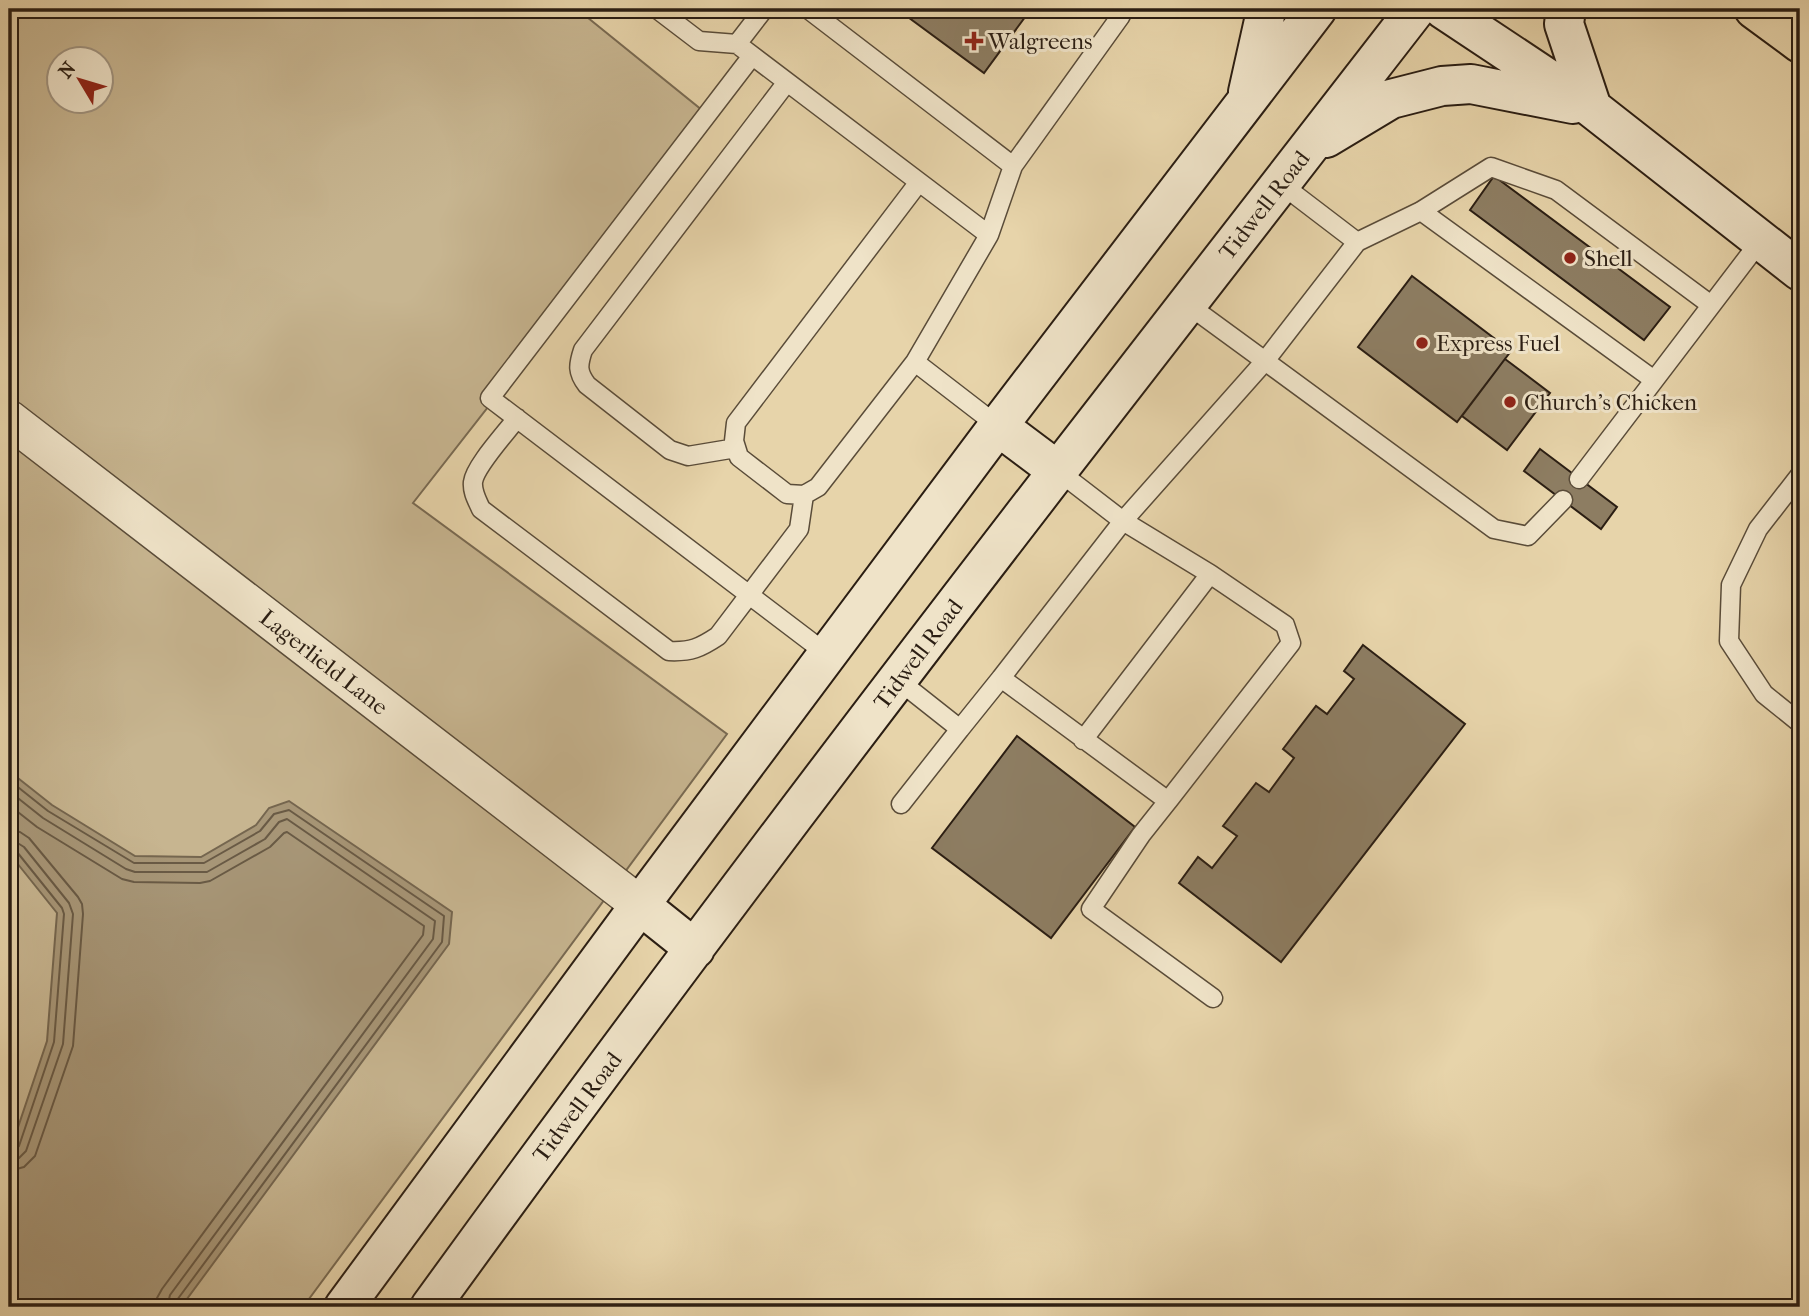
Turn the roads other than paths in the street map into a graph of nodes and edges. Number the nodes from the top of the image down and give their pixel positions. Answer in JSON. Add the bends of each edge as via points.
{"nodes":[{"id":1,"x":657,"y":9,"type":"edge"},
{"id":2,"x":764,"y":9,"type":"edge"},
{"id":3,"x":808,"y":9,"type":"edge"},
{"id":4,"x":1124,"y":9,"type":"edge"},
{"id":5,"x":1265,"y":9,"type":"edge"},
{"id":6,"x":1317,"y":9,"type":"edge"},
{"id":7,"x":1416,"y":9,"type":"edge"},
{"id":8,"x":1443,"y":9,"type":"edge"},
{"id":9,"x":1566,"y":9,"type":"edge"},
{"id":10,"x":1754,"y":9,"type":"edge"},
{"id":11,"x":1800,"y":43,"type":"edge"},
{"id":12,"x":744,"y":50,"type":"junction"},
{"id":13,"x":787,"y":82,"type":"junction"},
{"id":14,"x":1245,"y":103,"type":"junction"},
{"id":15,"x":1592,"y":108,"type":"junction"},
{"id":16,"x":1306,"y":150,"type":"junction"},
{"id":17,"x":1013,"y":166,"type":"junction"},
{"id":18,"x":919,"y":182,"type":"junction"},
{"id":19,"x":1281,"y":184,"type":"junction"},
{"id":20,"x":1421,"y":211,"type":"junction"},
{"id":21,"x":989,"y":235,"type":"junction"},
{"id":22,"x":1760,"y":240,"type":"junction"},
{"id":23,"x":1357,"y":242,"type":"junction"},
{"id":24,"x":1800,"y":271,"type":"edge"},
{"id":25,"x":1187,"y":304,"type":"junction"},
{"id":26,"x":1711,"y":305,"type":"junction"},
{"id":27,"x":1265,"y":361,"type":"junction"},
{"id":28,"x":915,"y":362,"type":"junction"},
{"id":29,"x":1654,"y":380,"type":"junction"},
{"id":30,"x":517,"y":418,"type":"junction"},
{"id":31,"x":9,"y":419,"type":"edge"},
{"id":32,"x":998,"y":426,"type":"junction"},
{"id":33,"x":736,"y":448,"type":"junction"},
{"id":34,"x":1058,"y":471,"type":"junction"},
{"id":35,"x":1800,"y":475,"type":"edge"},
{"id":36,"x":1579,"y":479,"type":"dead end"},
{"id":37,"x":804,"y":495,"type":"junction"},
{"id":38,"x":1563,"y":500,"type":"dead end"},
{"id":39,"x":1123,"y":521,"type":"junction"},
{"id":40,"x":1210,"y":574,"type":"junction"},
{"id":41,"x":750,"y":594,"type":"junction"},
{"id":42,"x":827,"y":653,"type":"junction"},
{"id":43,"x":1001,"y":678,"type":"junction"},
{"id":44,"x":898,"y":680,"type":"junction"},
{"id":45,"x":1800,"y":723,"type":"edge"},
{"id":46,"x":960,"y":729,"type":"junction"},
{"id":47,"x":1083,"y":740,"type":"junction"},
{"id":48,"x":1168,"y":801,"type":"junction"},
{"id":49,"x":901,"y":804,"type":"dead end"},
{"id":50,"x":640,"y":905,"type":"junction"},
{"id":51,"x":695,"y":949,"type":"junction"},
{"id":52,"x":1213,"y":998,"type":"dead end"},
{"id":53,"x":344,"y":1307,"type":"edge"},
{"id":54,"x":430,"y":1307,"type":"edge"}],
"edges":[{"from":1,"to":12,"type":"lane","via":[[699,41]]},
{"from":2,"to":12,"type":"lane"},
{"from":3,"to":17,"type":"lane"},
{"from":4,"to":17,"type":"lane"},
{"from":5,"to":14,"type":"main road"},
{"from":6,"to":14,"type":"main road"},
{"from":7,"to":16,"type":"main road","name":"Tidwell Road"},
{"from":8,"to":15,"type":"main road"},
{"from":9,"to":15,"type":"main road","via":[[1564,24]]},
{"from":10,"to":11,"type":"highway"},
{"from":12,"to":13,"type":"lane"},
{"from":12,"to":30,"type":"lane","via":[[490,398]]},
{"from":13,"to":18,"type":"lane"},
{"from":13,"to":33,"type":"lane","via":[[583,350],[579,363],[580,376],[587,385],[670,450],[688,456]]},
{"from":14,"to":32,"type":"main road"},
{"from":15,"to":16,"type":"main road","via":[[1471,84],[1442,86],[1391,99]]},
{"from":15,"to":22,"type":"main road"},
{"from":16,"to":19,"type":"main road","name":"Tidwell Road"},
{"from":17,"to":21,"type":"lane"},
{"from":18,"to":21,"type":"lane"},
{"from":18,"to":33,"type":"lane","via":[[736,424]]},
{"from":19,"to":23,"type":"lane"},
{"from":19,"to":25,"type":"main road","name":"Tidwell Road"},
{"from":20,"to":23,"type":"lane"},
{"from":20,"to":26,"type":"lane","via":[[1491,167],[1556,190]]},
{"from":20,"to":29,"type":"lane"},
{"from":21,"to":28,"type":"lane"},
{"from":22,"to":24,"type":"main road"},
{"from":22,"to":26,"type":"lane"},
{"from":23,"to":27,"type":"lane"},
{"from":25,"to":27,"type":"lane"},
{"from":25,"to":34,"type":"main road","name":"Tidwell Road"},
{"from":26,"to":29,"type":"lane"},
{"from":27,"to":38,"type":"lane","via":[[1494,529],[1528,536]]},
{"from":27,"to":39,"type":"lane"},
{"from":28,"to":32,"type":"lane"},
{"from":28,"to":37,"type":"lane","via":[[818,487]]},
{"from":29,"to":36,"type":"lane"},
{"from":30,"to":41,"type":"lane"},
{"from":30,"to":41,"type":"lane","via":[[475,473],[473,485],[481,509],[669,651],[686,652],[718,636]]},
{"from":31,"to":50,"type":"street","name":"Lagerlield Lane"},
{"from":32,"to":34,"type":"main road"},
{"from":32,"to":42,"type":"main road"},
{"from":33,"to":37,"type":"lane","via":[[738,457],[787,494]]},
{"from":34,"to":39,"type":"lane"},
{"from":34,"to":44,"type":"main road","name":"Tidwell Road"},
{"from":35,"to":45,"type":"lane","via":[[1758,529],[1731,585],[1729,641],[1764,694]]},
{"from":37,"to":41,"type":"lane","via":[[799,529]]},
{"from":39,"to":40,"type":"lane"},
{"from":39,"to":43,"type":"lane"},
{"from":40,"to":47,"type":"lane"},
{"from":40,"to":48,"type":"lane","via":[[1285,625],[1291,643]]},
{"from":41,"to":42,"type":"lane"},
{"from":42,"to":50,"type":"main road"},
{"from":43,"to":46,"type":"lane"},
{"from":43,"to":47,"type":"lane"},
{"from":44,"to":46,"type":"lane"},
{"from":44,"to":51,"type":"main road","name":"Tidwell Road"},
{"from":46,"to":49,"type":"lane"},
{"from":47,"to":48,"type":"lane"},
{"from":48,"to":52,"type":"lane","via":[[1091,909]]},
{"from":50,"to":51,"type":"main road"},
{"from":50,"to":53,"type":"main road"},
{"from":51,"to":54,"type":"main road","name":"Tidwell Road"}]}
